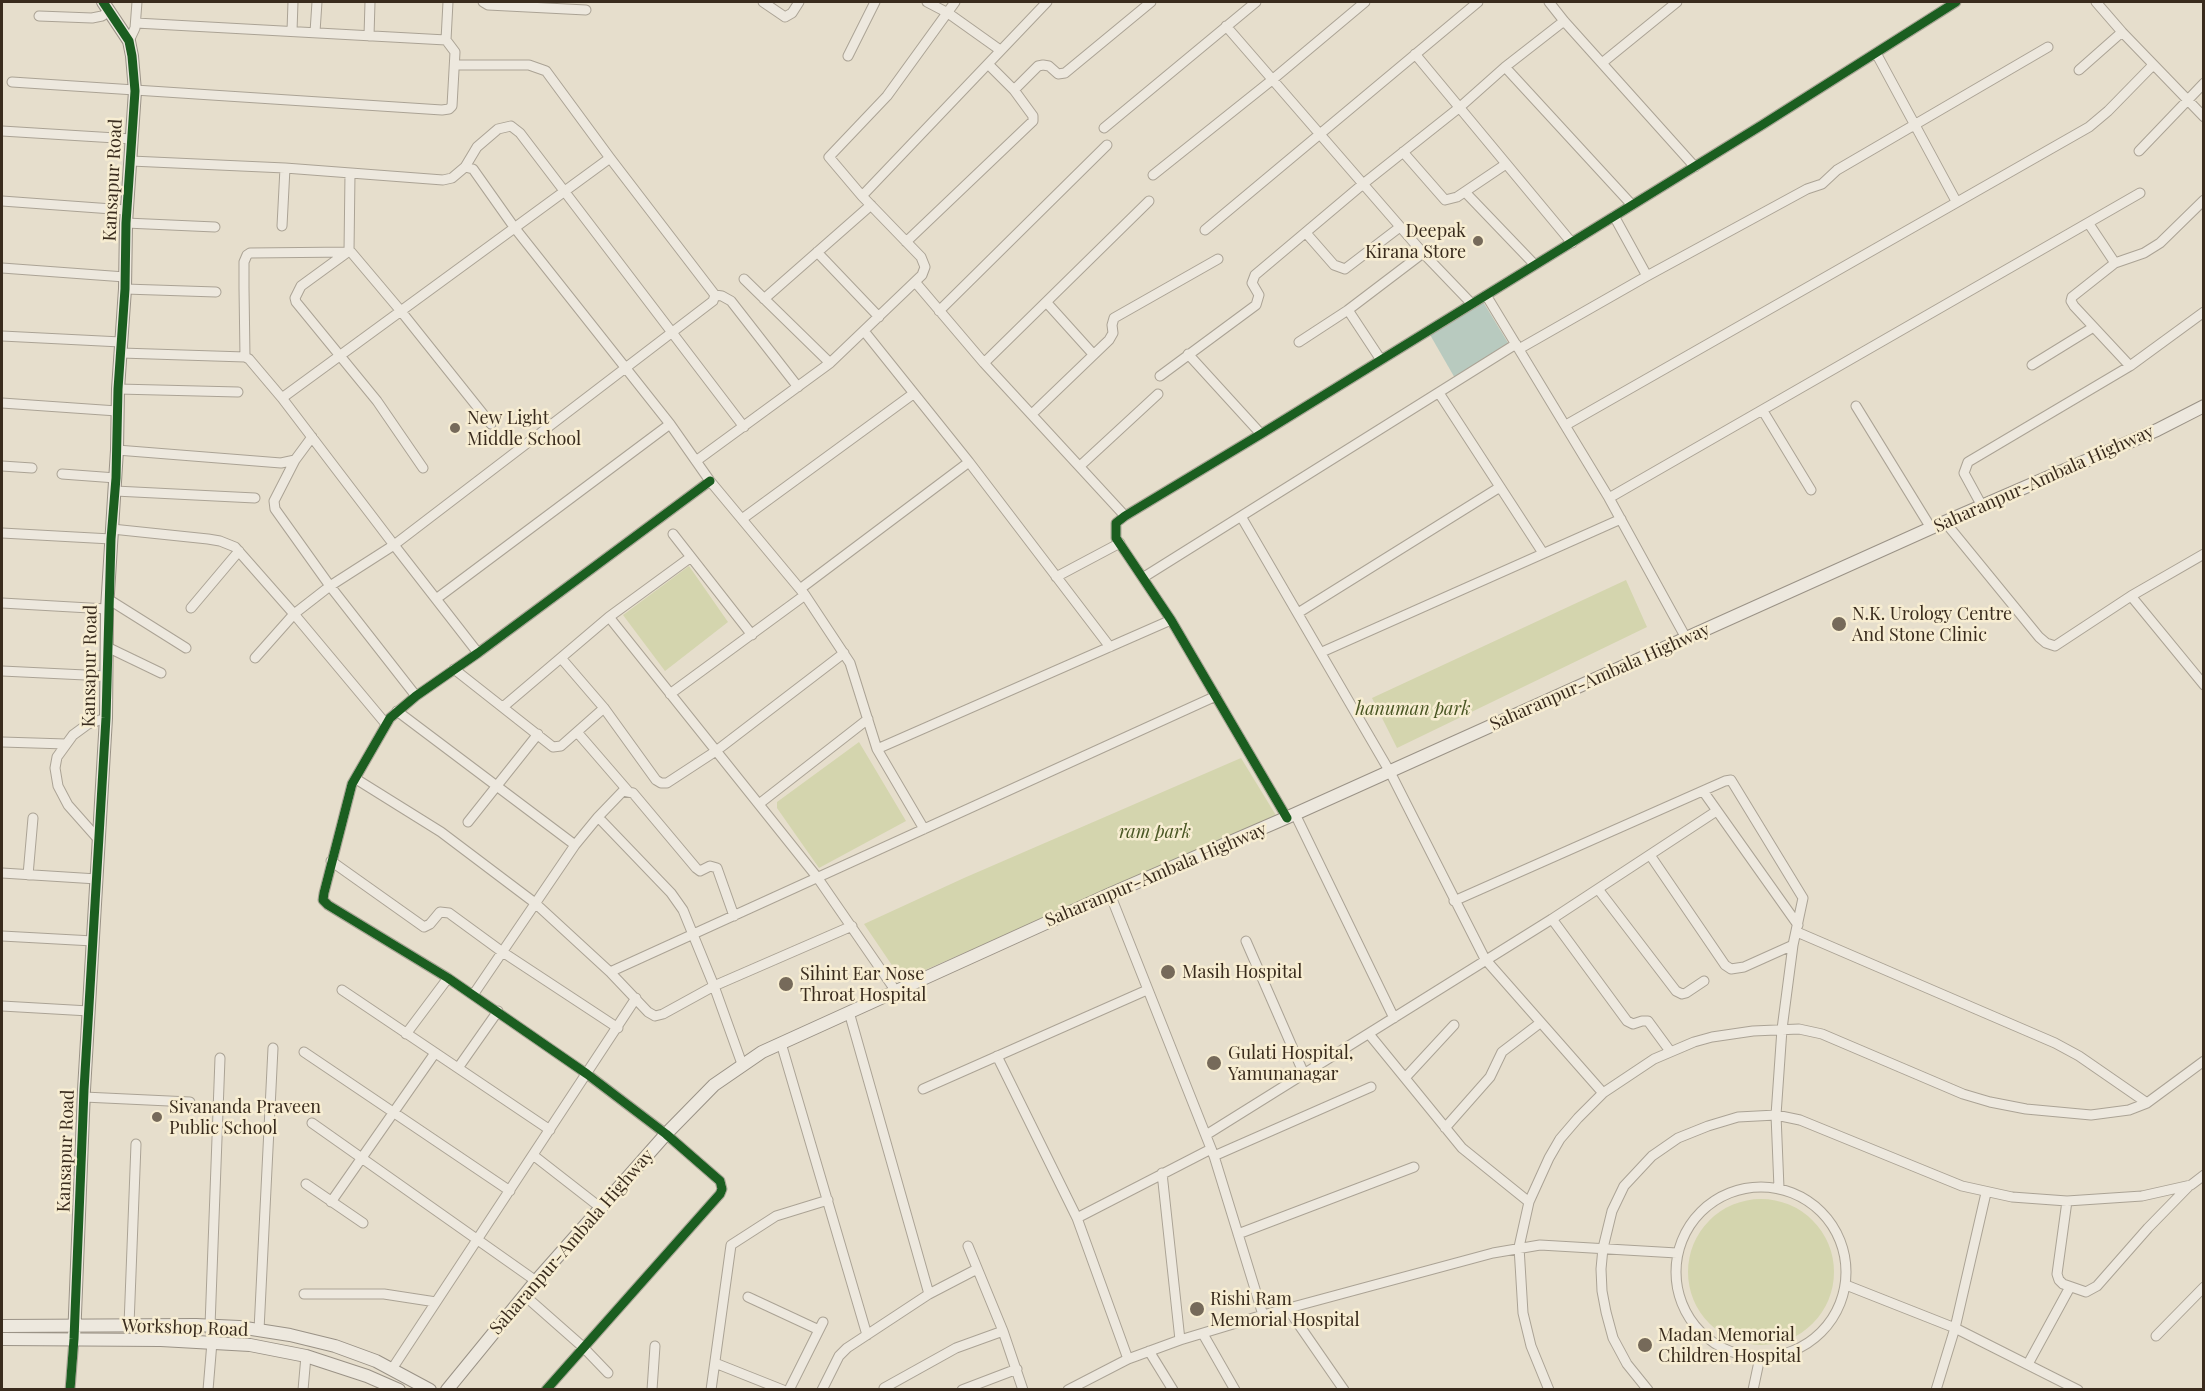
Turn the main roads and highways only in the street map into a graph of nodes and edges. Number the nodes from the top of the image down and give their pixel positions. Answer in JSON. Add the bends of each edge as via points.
{"nodes":[{"id":1,"x":107,"y":6,"type":"edge"},
{"id":2,"x":2204,"y":406,"type":"edge"},
{"id":3,"x":2,"y":1326,"type":"edge"},
{"id":4,"x":75,"y":1326,"type":"junction"},
{"id":5,"x":2,"y":1339,"type":"edge"},
{"id":6,"x":74,"y":1339,"type":"junction"},
{"id":7,"x":399,"y":1389,"type":"edge"},
{"id":8,"x":430,"y":1389,"type":"edge"},
{"id":9,"x":447,"y":1389,"type":"edge"}],
"edges":[{"from":1,"to":4,"type":"main road","name":"Kansapur Road","via":[[129,42],[135,92],[117,389],[106,718]]},
{"from":2,"to":9,"type":"main road","name":"Saharanpur-Ambala Highway","via":[[895,990],[742,1064],[714,1085],[666,1134]]},
{"from":3,"to":4,"type":"main road","name":"Workshop Road"},
{"from":4,"to":6,"type":"main road","name":"Kansapur Road"},
{"from":4,"to":8,"type":"main road","name":"Workshop Road","via":[[259,1330],[335,1346]]},
{"from":5,"to":6,"type":"main road","name":"Workshop Road"},
{"from":6,"to":7,"type":"main road","name":"Workshop Road","via":[[250,1345],[306,1356]]}]}
